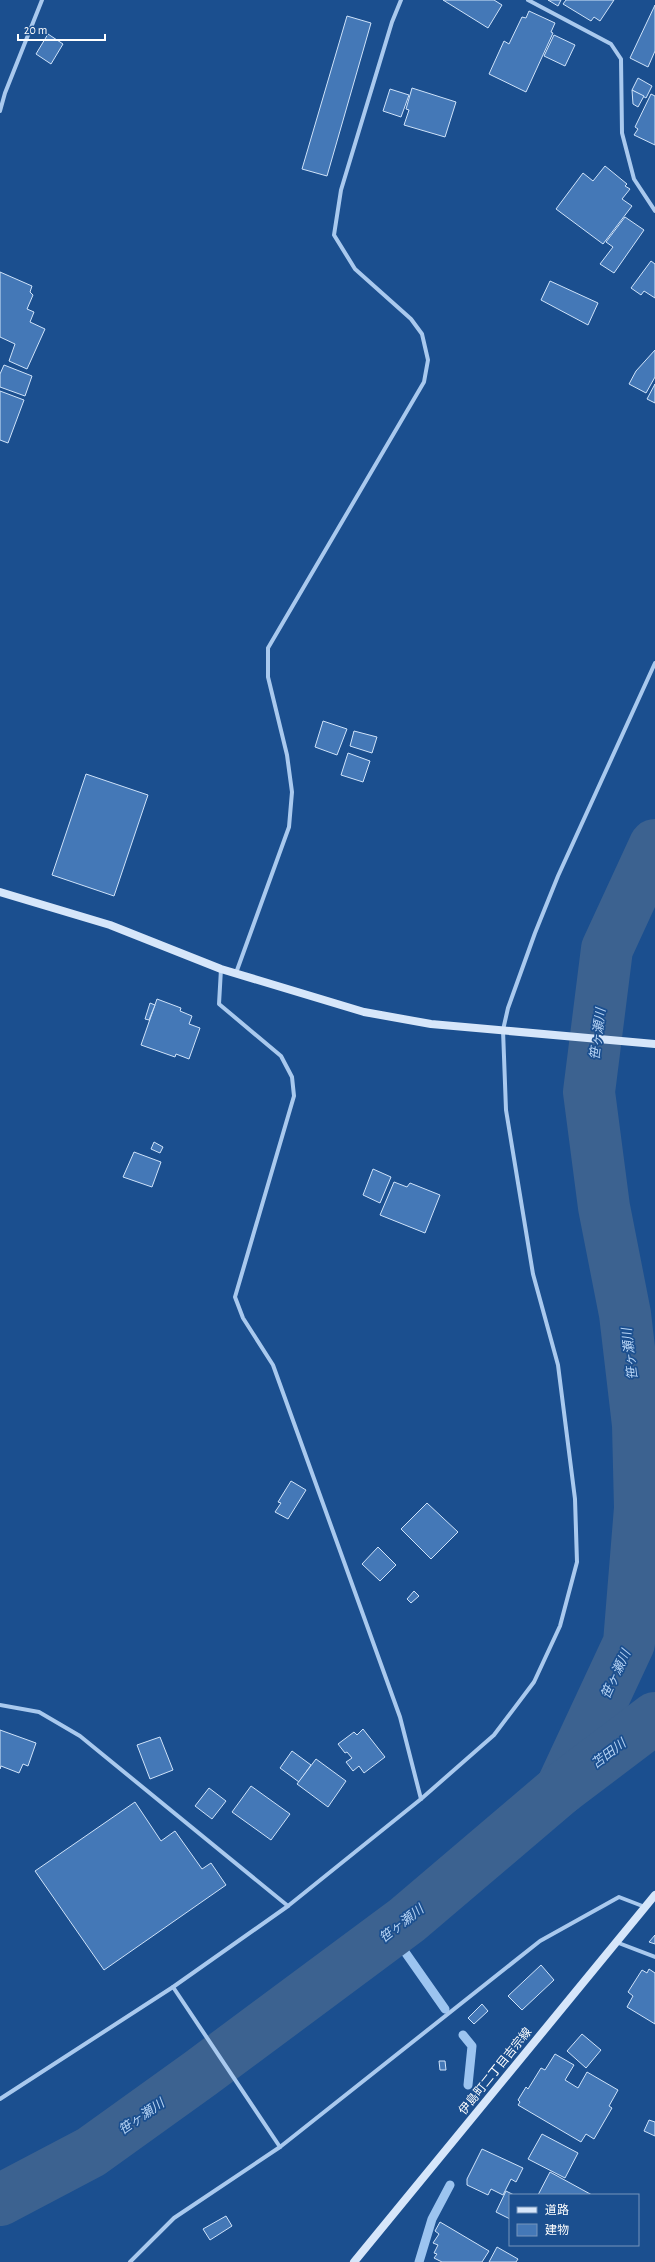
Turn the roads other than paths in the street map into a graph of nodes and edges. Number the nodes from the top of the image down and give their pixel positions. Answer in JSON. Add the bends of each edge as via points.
{"nodes":[{"id":1,"x":42,"y":0,"type":"edge"},
{"id":2,"x":401,"y":0,"type":"edge"},
{"id":3,"x":528,"y":0,"type":"edge"},
{"id":4,"x":0,"y":111,"type":"edge"},
{"id":5,"x":655,"y":211,"type":"edge"},
{"id":6,"x":655,"y":663,"type":"edge"},
{"id":7,"x":0,"y":892,"type":"edge"},
{"id":8,"x":221,"y":969,"type":"junction"},
{"id":9,"x":236,"y":973,"type":"junction"},
{"id":10,"x":503,"y":1030,"type":"junction"},
{"id":11,"x":655,"y":1044,"type":"edge"},
{"id":12,"x":0,"y":1705,"type":"edge"},
{"id":13,"x":421,"y":1799,"type":"junction"},
{"id":14,"x":655,"y":1895,"type":"edge"},
{"id":15,"x":288,"y":1906,"type":"junction"},
{"id":16,"x":645,"y":1907,"type":"junction"},
{"id":17,"x":616,"y":1942,"type":"junction"},
{"id":18,"x":655,"y":1957,"type":"edge"},
{"id":19,"x":173,"y":1987,"type":"junction"},
{"id":20,"x":0,"y":2099,"type":"edge"},
{"id":21,"x":280,"y":2146,"type":"junction"},
{"id":22,"x":130,"y":2262,"type":"edge"},
{"id":23,"x":354,"y":2262,"type":"edge"}],
"edges":[{"from":1,"to":4,"type":"street"},
{"from":2,"to":9,"type":"street","via":[[341,190],[334,235],[355,269],[411,319],[422,334],[428,360],[424,382],[268,648],[268,677],[287,755],[292,792],[289,827]]},
{"from":3,"to":5,"type":"street","via":[[611,44],[621,60],[622,133],[634,179]]},
{"from":6,"to":10,"type":"street","via":[[558,876],[508,1008]]},
{"from":7,"to":8,"type":"street","via":[[110,925]]},
{"from":8,"to":9,"type":"street"},
{"from":8,"to":13,"type":"street","via":[[219,1004],[281,1056],[292,1077],[294,1096],[235,1296],[242,1318],[274,1365],[400,1717]]},
{"from":9,"to":10,"type":"street","via":[[364,1012],[431,1024]]},
{"from":10,"to":11,"type":"street"},
{"from":10,"to":13,"type":"street","via":[[506,1110],[534,1274],[558,1365],[575,1499],[577,1562],[560,1626],[534,1682],[494,1735]]},
{"from":12,"to":15,"type":"street","via":[[39,1712],[80,1736]]},
{"from":13,"to":15,"type":"street"},
{"from":14,"to":16,"type":"street","name":"伊島町二丁目吉宗線"},
{"from":15,"to":19,"type":"street"},
{"from":16,"to":17,"type":"street","name":"伊島町二丁目吉宗線"},
{"from":16,"to":21,"type":"street","via":[[618,1897],[540,1941]]},
{"from":17,"to":18,"type":"street"},
{"from":17,"to":23,"type":"street","name":"伊島町二丁目吉宗線"},
{"from":19,"to":20,"type":"street"},
{"from":19,"to":21,"type":"street"},
{"from":21,"to":22,"type":"street","via":[[174,2218]]}]}
